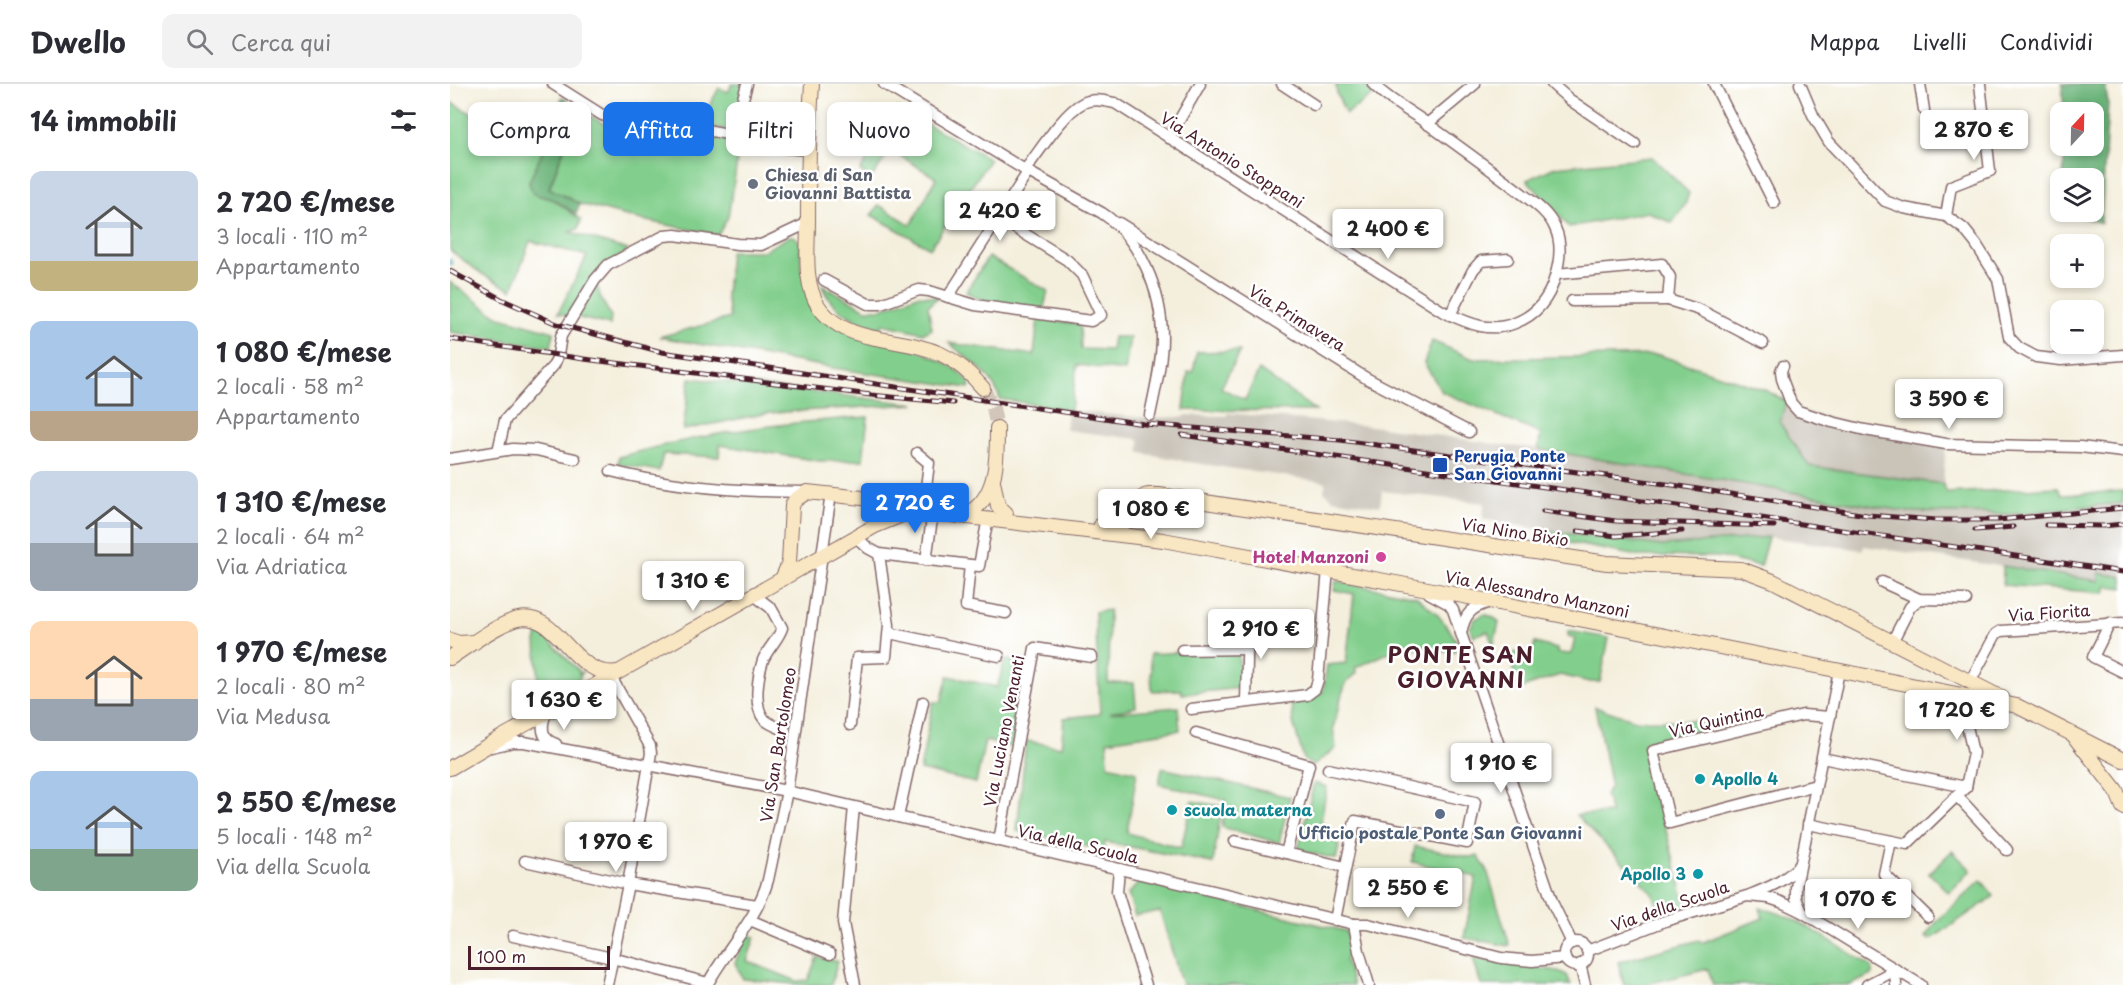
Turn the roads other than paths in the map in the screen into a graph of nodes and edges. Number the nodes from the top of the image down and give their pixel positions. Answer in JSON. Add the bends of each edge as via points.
{"nodes":[{"id":1,"x":553,"y":84,"type":"edge"},
{"id":2,"x":747,"y":84,"type":"edge"},
{"id":3,"x":812,"y":84,"type":"edge"},
{"id":4,"x":884,"y":84,"type":"edge"},
{"id":5,"x":1200,"y":84,"type":"edge"},
{"id":6,"x":1282,"y":84,"type":"edge"},
{"id":7,"x":1373,"y":84,"type":"edge"},
{"id":8,"x":1475,"y":84,"type":"edge"},
{"id":9,"x":1552,"y":84,"type":"edge"},
{"id":10,"x":1713,"y":84,"type":"edge"},
{"id":11,"x":1800,"y":84,"type":"edge"},
{"id":12,"x":1920,"y":84,"type":"edge"},
{"id":13,"x":1980,"y":84,"type":"edge"},
{"id":14,"x":742,"y":102,"type":"edge"},
{"id":15,"x":811,"y":102,"type":"edge"},
{"id":16,"x":1314,"y":105,"type":"dead end"},
{"id":17,"x":1924,"y":110,"type":"dead end"},
{"id":18,"x":1427,"y":124,"type":"junction"},
{"id":19,"x":726,"y":134,"type":"edge"},
{"id":20,"x":1169,"y":138,"type":"junction"},
{"id":21,"x":1635,"y":144,"type":"dead end"},
{"id":22,"x":808,"y":156,"type":"edge"},
{"id":23,"x":1027,"y":171,"type":"junction"},
{"id":24,"x":1774,"y":202,"type":"dead end"},
{"id":25,"x":1946,"y":216,"type":"junction"},
{"id":26,"x":999,"y":218,"type":"junction"},
{"id":27,"x":1114,"y":221,"type":"junction"},
{"id":28,"x":808,"y":223,"type":"junction"},
{"id":29,"x":1508,"y":259,"type":"dead end"},
{"id":30,"x":1557,"y":274,"type":"junction"},
{"id":31,"x":824,"y":280,"type":"dead end"},
{"id":32,"x":948,"y":297,"type":"junction"},
{"id":33,"x":1668,"y":300,"type":"junction"},
{"id":34,"x":1572,"y":301,"type":"dead end"},
{"id":35,"x":1450,"y":315,"type":"junction"},
{"id":36,"x":1763,"y":343,"type":"dead end"},
{"id":37,"x":2123,"y":356,"type":"edge"},
{"id":38,"x":1783,"y":366,"type":"dead end"},
{"id":39,"x":983,"y":388,"type":"tunnel mouth"},
{"id":40,"x":1150,"y":415,"type":"dead end"},
{"id":41,"x":997,"y":428,"type":"tunnel mouth"},
{"id":42,"x":1469,"y":432,"type":"dead end"},
{"id":43,"x":498,"y":451,"type":"junction"},
{"id":44,"x":2123,"y":452,"type":"edge"},
{"id":45,"x":916,"y":453,"type":"dead end"},
{"id":46,"x":450,"y":459,"type":"edge"},
{"id":47,"x":575,"y":459,"type":"dead end"},
{"id":48,"x":611,"y":471,"type":"dead end"},
{"id":49,"x":993,"y":478,"type":"junction"},
{"id":50,"x":783,"y":492,"type":"junction"},
{"id":51,"x":807,"y":492,"type":"junction"},
{"id":52,"x":831,"y":494,"type":"junction"},
{"id":53,"x":872,"y":499,"type":"junction"},
{"id":54,"x":792,"y":506,"type":"junction"},
{"id":55,"x":929,"y":508,"type":"junction"},
{"id":56,"x":973,"y":510,"type":"junction"},
{"id":57,"x":1006,"y":513,"type":"junction"},
{"id":58,"x":988,"y":518,"type":"junction"},
{"id":59,"x":1133,"y":525,"type":"junction"},
{"id":60,"x":875,"y":526,"type":"junction"},
{"id":61,"x":1107,"y":532,"type":"junction"},
{"id":62,"x":856,"y":537,"type":"junction"},
{"id":63,"x":1163,"y":540,"type":"junction"},
{"id":64,"x":790,"y":541,"type":"junction"},
{"id":65,"x":879,"y":554,"type":"junction"},
{"id":66,"x":822,"y":556,"type":"junction"},
{"id":67,"x":926,"y":560,"type":"junction"},
{"id":68,"x":974,"y":565,"type":"junction"},
{"id":69,"x":1329,"y":570,"type":"junction"},
{"id":70,"x":782,"y":579,"type":"junction"},
{"id":71,"x":1882,"y":582,"type":"dead end"},
{"id":72,"x":1400,"y":583,"type":"junction"},
{"id":73,"x":754,"y":595,"type":"junction"},
{"id":74,"x":1919,"y":599,"type":"junction"},
{"id":75,"x":1966,"y":600,"type":"dead end"},
{"id":76,"x":1492,"y":602,"type":"junction"},
{"id":77,"x":1006,"y":613,"type":"dead end"},
{"id":78,"x":1248,"y":618,"type":"dead end"},
{"id":79,"x":2110,"y":623,"type":"junction"},
{"id":80,"x":2123,"y":623,"type":"edge"},
{"id":81,"x":890,"y":633,"type":"junction"},
{"id":82,"x":1461,"y":633,"type":"junction"},
{"id":83,"x":450,"y":640,"type":"edge"},
{"id":84,"x":475,"y":642,"type":"junction"},
{"id":85,"x":1892,"y":642,"type":"junction"},
{"id":86,"x":1247,"y":649,"type":"junction"},
{"id":87,"x":1182,"y":650,"type":"dead end"},
{"id":88,"x":999,"y":656,"type":"dead end"},
{"id":89,"x":1092,"y":657,"type":"dead end"},
{"id":90,"x":450,"y":658,"type":"edge"},
{"id":91,"x":580,"y":660,"type":"junction"},
{"id":92,"x":1839,"y":671,"type":"junction"},
{"id":93,"x":2123,"y":672,"type":"edge"},
{"id":94,"x":615,"y":675,"type":"junction"},
{"id":95,"x":1963,"y":686,"type":"junction"},
{"id":96,"x":573,"y":698,"type":"junction"},
{"id":97,"x":923,"y":702,"type":"dead end"},
{"id":98,"x":1246,"y":702,"type":"junction"},
{"id":99,"x":1191,"y":709,"type":"dead end"},
{"id":100,"x":546,"y":713,"type":"junction"},
{"id":101,"x":1830,"y":717,"type":"junction"},
{"id":102,"x":850,"y":725,"type":"dead end"},
{"id":103,"x":785,"y":730,"type":"dead end"},
{"id":104,"x":1196,"y":733,"type":"dead end"},
{"id":105,"x":2070,"y":733,"type":"junction"},
{"id":106,"x":576,"y":750,"type":"junction"},
{"id":107,"x":474,"y":753,"type":"junction"},
{"id":108,"x":1822,"y":758,"type":"junction"},
{"id":109,"x":2121,"y":759,"type":"edge"},
{"id":110,"x":650,"y":765,"type":"junction"},
{"id":111,"x":450,"y":768,"type":"edge"},
{"id":112,"x":1328,"y":769,"type":"dead end"},
{"id":113,"x":1816,"y":785,"type":"junction"},
{"id":114,"x":1966,"y":787,"type":"junction"},
{"id":115,"x":787,"y":791,"type":"junction"},
{"id":116,"x":2119,"y":792,"type":"edge"},
{"id":117,"x":1957,"y":796,"type":"junction"},
{"id":118,"x":854,"y":807,"type":"junction"},
{"id":119,"x":898,"y":817,"type":"junction"},
{"id":120,"x":1808,"y":824,"type":"junction"},
{"id":121,"x":999,"y":841,"type":"junction"},
{"id":122,"x":1235,"y":841,"type":"dead end"},
{"id":123,"x":1891,"y":841,"type":"junction"},
{"id":124,"x":2007,"y":850,"type":"dead end"},
{"id":125,"x":1286,"y":853,"type":"junction"},
{"id":126,"x":525,"y":861,"type":"dead end"},
{"id":127,"x":1800,"y":864,"type":"junction"},
{"id":128,"x":1345,"y":867,"type":"junction"},
{"id":129,"x":1119,"y":869,"type":"junction"},
{"id":130,"x":628,"y":884,"type":"junction"},
{"id":131,"x":1796,"y":887,"type":"junction"},
{"id":132,"x":1747,"y":896,"type":"junction"},
{"id":133,"x":1781,"y":902,"type":"junction"},
{"id":134,"x":757,"y":905,"type":"junction"},
{"id":135,"x":1802,"y":912,"type":"junction"},
{"id":136,"x":1928,"y":917,"type":"dead end"},
{"id":137,"x":750,"y":920,"type":"junction"},
{"id":138,"x":1335,"y":920,"type":"junction"},
{"id":139,"x":1358,"y":925,"type":"junction"},
{"id":140,"x":513,"y":936,"type":"dead end"},
{"id":141,"x":1572,"y":943,"type":"junction"},
{"id":142,"x":1587,"y":951,"type":"junction"},
{"id":143,"x":830,"y":954,"type":"dead end"},
{"id":144,"x":612,"y":958,"type":"junction"},
{"id":145,"x":1565,"y":958,"type":"junction"},
{"id":146,"x":1580,"y":964,"type":"junction"},
{"id":147,"x":1895,"y":970,"type":"junction"},
{"id":148,"x":708,"y":984,"type":"edge"},
{"id":149,"x":607,"y":985,"type":"edge"},
{"id":150,"x":855,"y":985,"type":"edge"},
{"id":151,"x":1146,"y":985,"type":"edge"},
{"id":152,"x":1369,"y":985,"type":"edge"},
{"id":153,"x":1585,"y":985,"type":"edge"},
{"id":154,"x":1867,"y":985,"type":"edge"},
{"id":155,"x":1896,"y":985,"type":"edge"},
{"id":156,"x":1921,"y":985,"type":"edge"}],
"edges":[{"from":1,"to":19,"type":"street","via":[[615,119],[664,122]]},
{"from":2,"to":14,"type":"street"},
{"from":3,"to":15,"type":"main road"},
{"from":4,"to":23,"type":"street","name":"Via Primavera"},
{"from":5,"to":20,"type":"street"},
{"from":6,"to":16,"type":"street"},
{"from":7,"to":18,"type":"street","name":"Via Antonio Stoppani"},
{"from":8,"to":18,"type":"street"},
{"from":9,"to":21,"type":"street"},
{"from":10,"to":24,"type":"street"},
{"from":11,"to":25,"type":"street","via":[[1829,142],[1885,201]]},
{"from":12,"to":17,"type":"street"},
{"from":13,"to":25,"type":"street","via":[[1990,171],[1951,186]]},
{"from":18,"to":30,"type":"street","name":"Via Antonio Stoppani","via":[[1547,215],[1555,227],[1560,250]]},
{"from":20,"to":23,"type":"street","name":"Via Antonio Stoppani","via":[[1115,103],[1084,102],[1071,111]]},
{"from":20,"to":35,"type":"street","name":"Via Antonio Stoppani"},
{"from":22,"to":28,"type":"main road"},
{"from":23,"to":26,"type":"street"},
{"from":23,"to":27,"type":"street","name":"Via Primavera"},
{"from":25,"to":37,"type":"street","via":[[1970,236],[1998,279],[2009,337],[2019,348],[2036,357],[2061,360]]},
{"from":26,"to":32,"type":"street"},
{"from":26,"to":32,"type":"street","via":[[1067,260],[1082,275],[1101,315],[1091,321],[975,305]]},
{"from":27,"to":40,"type":"street","via":[[1135,247],[1149,274],[1160,311],[1162,338]]},
{"from":27,"to":42,"type":"street","name":"Via Primavera","via":[[1366,378]]},
{"from":28,"to":39,"type":"main road","via":[[810,284],[819,307],[836,323],[855,333],[948,356],[968,370]]},
{"from":28,"to":43,"type":"street","via":[[761,245],[664,236],[608,265],[561,336],[554,365],[505,420]]},
{"from":29,"to":35,"type":"street","via":[[1480,261]]},
{"from":30,"to":33,"type":"street","via":[[1662,264],[1670,277]]},
{"from":30,"to":35,"type":"street","name":"Via Antonio Stoppani","via":[[1545,301],[1534,312],[1504,328],[1485,329]]},
{"from":31,"to":32,"type":"street","via":[[868,304],[881,304],[919,290]]},
{"from":33,"to":34,"type":"street"},
{"from":33,"to":36,"type":"street","via":[[1700,310]]},
{"from":38,"to":44,"type":"street","via":[[1782,379],[1798,411],[1832,422],[1946,444],[2080,447]]},
{"from":41,"to":49,"type":"main road"},
{"from":43,"to":46,"type":"street"},
{"from":43,"to":47,"type":"street","via":[[536,450]]},
{"from":45,"to":55,"type":"street","via":[[929,463]]},
{"from":48,"to":50,"type":"street","name":"Via Alessandro Manzoni","via":[[662,483]]},
{"from":49,"to":56,"type":"main road","via":[[983,501]]},
{"from":49,"to":57,"type":"main road","via":[[996,500]]},
{"from":50,"to":51,"type":"street","name":"Via Alessandro Manzoni"},
{"from":50,"to":54,"type":"street"},
{"from":51,"to":52,"type":"main road","name":"Via Alessandro Manzoni"},
{"from":51,"to":54,"type":"main road"},
{"from":52,"to":53,"type":"main road","name":"Via Alessandro Manzoni"},
{"from":52,"to":66,"type":"street","name":"Via San Bartolomeo"},
{"from":53,"to":55,"type":"main road","name":"Via Alessandro Manzoni"},
{"from":53,"to":60,"type":"main road","via":[[881,512]]},
{"from":54,"to":64,"type":"main road"},
{"from":55,"to":56,"type":"main road","name":"Via Alessandro Manzoni"},
{"from":55,"to":58,"type":"main road","name":"Via Alessandro Manzoni"},
{"from":55,"to":60,"type":"main road","name":"Via Alessandro Manzoni"},
{"from":55,"to":67,"type":"street"},
{"from":56,"to":57,"type":"main road","name":"Via Alessandro Manzoni"},
{"from":57,"to":59,"type":"main road","name":"Via Alessandro Manzoni"},
{"from":58,"to":61,"type":"main road","name":"Via Alessandro Manzoni"},
{"from":58,"to":68,"type":"street"},
{"from":59,"to":61,"type":"main road"},
{"from":59,"to":63,"type":"main road"},
{"from":59,"to":85,"type":"main road","name":"Via Nino Bixio","via":[[1141,498],[1159,495],[1607,563],[1741,569],[1773,581]]},
{"from":60,"to":62,"type":"main road","name":"Via Alessandro Manzoni"},
{"from":61,"to":63,"type":"main road","name":"Via Alessandro Manzoni"},
{"from":62,"to":65,"type":"street"},
{"from":62,"to":66,"type":"main road","name":"Via Alessandro Manzoni"},
{"from":63,"to":69,"type":"main road","name":"Via Alessandro Manzoni"},
{"from":64,"to":66,"type":"main road","via":[[806,558]]},
{"from":64,"to":70,"type":"main road","via":[[789,563]]},
{"from":65,"to":67,"type":"street"},
{"from":65,"to":81,"type":"street"},
{"from":66,"to":70,"type":"main road","name":"Via Alessandro Manzoni"},
{"from":66,"to":115,"type":"street","name":"Via San Bartolomeo"},
{"from":67,"to":68,"type":"street"},
{"from":68,"to":77,"type":"street","via":[[966,606]]},
{"from":69,"to":72,"type":"main road","name":"Via Alessandro Manzoni"},
{"from":69,"to":98,"type":"street","via":[[1315,689],[1307,695]]},
{"from":70,"to":73,"type":"main road","name":"Via Alessandro Manzoni"},
{"from":71,"to":74,"type":"street"},
{"from":72,"to":76,"type":"main road","name":"Via Alessandro Manzoni"},
{"from":72,"to":82,"type":"street","via":[[1449,604]]},
{"from":73,"to":94,"type":"main road","name":"Via Alessandro Manzoni"},
{"from":73,"to":103,"type":"street","via":[[771,608],[782,628],[764,660],[759,709],[766,722]]},
{"from":74,"to":75,"type":"street"},
{"from":74,"to":85,"type":"street","via":[[1910,607]]},
{"from":76,"to":82,"type":"street","via":[[1471,609]]},
{"from":76,"to":92,"type":"main road","name":"Via Alessandro Manzoni"},
{"from":78,"to":86,"type":"street"},
{"from":79,"to":80,"type":"street","name":"Via Fiorita"},
{"from":79,"to":93,"type":"street","via":[[2093,657]]},
{"from":79,"to":95,"type":"street","name":"Via Fiorita","via":[[2001,631]]},
{"from":81,"to":88,"type":"street"},
{"from":81,"to":102,"type":"street","via":[[886,657],[857,658]]},
{"from":82,"to":141,"type":"street","via":[[1553,904]]},
{"from":83,"to":84,"type":"main road"},
{"from":84,"to":90,"type":"main road"},
{"from":84,"to":91,"type":"main road","via":[[515,620],[532,619],[544,624]]},
{"from":85,"to":95,"type":"main road","name":"Via Nino Bixio"},
{"from":86,"to":87,"type":"street"},
{"from":86,"to":98,"type":"street"},
{"from":89,"to":121,"type":"street","name":"Via Luciano Venanti","via":[[1035,648]]},
{"from":91,"to":94,"type":"main road","via":[[602,673]]},
{"from":91,"to":96,"type":"main road","via":[[586,678]]},
{"from":92,"to":95,"type":"main road","name":"Via Alessandro Manzoni"},
{"from":92,"to":101,"type":"street"},
{"from":94,"to":96,"type":"main road","name":"Via Alessandro Manzoni"},
{"from":94,"to":110,"type":"street","via":[[650,746]]},
{"from":95,"to":105,"type":"main road","name":"Via Nino Bixio","via":[[2017,706]]},
{"from":95,"to":114,"type":"street","via":[[1973,753]]},
{"from":96,"to":100,"type":"main road","name":"Via Alessandro Manzoni"},
{"from":97,"to":119,"type":"street"},
{"from":98,"to":99,"type":"street"},
{"from":100,"to":106,"type":"street","via":[[542,730],[546,740]]},
{"from":100,"to":107,"type":"main road","name":"Via Alessandro Manzoni"},
{"from":101,"to":108,"type":"street"},
{"from":101,"to":113,"type":"street","name":"Via Quintina","via":[[1803,715],[1653,751],[1670,823]]},
{"from":104,"to":125,"type":"street","via":[[1309,765]]},
{"from":105,"to":109,"type":"main road"},
{"from":105,"to":116,"type":"main road"},
{"from":106,"to":107,"type":"street","via":[[513,742]]},
{"from":106,"to":110,"type":"street","name":"Via della Scuola"},
{"from":107,"to":111,"type":"main road","name":"Via Alessandro Manzoni"},
{"from":108,"to":113,"type":"street"},
{"from":108,"to":114,"type":"street"},
{"from":109,"to":116,"type":"main road","via":[[2107,761]]},
{"from":110,"to":115,"type":"street","name":"Via della Scuola"},
{"from":110,"to":130,"type":"street"},
{"from":112,"to":128,"type":"street","via":[[1475,802],[1467,843],[1355,821]]},
{"from":113,"to":120,"type":"street"},
{"from":114,"to":117,"type":"street"},
{"from":115,"to":118,"type":"street","name":"Via della Scuola"},
{"from":115,"to":134,"type":"street","name":"Via San Bartolomeo","via":[[768,880]]},
{"from":117,"to":123,"type":"street","via":[[1907,844]]},
{"from":117,"to":124,"type":"street"},
{"from":118,"to":119,"type":"street","name":"Via della Scuola"},
{"from":118,"to":150,"type":"street","via":[[843,923]]},
{"from":119,"to":121,"type":"street","name":"Via della Scuola"},
{"from":120,"to":123,"type":"street"},
{"from":120,"to":127,"type":"street"},
{"from":121,"to":129,"type":"street","name":"Via della Scuola"},
{"from":122,"to":125,"type":"street"},
{"from":123,"to":136,"type":"street","via":[[1884,874]]},
{"from":125,"to":128,"type":"street"},
{"from":126,"to":130,"type":"street"},
{"from":127,"to":131,"type":"street"},
{"from":127,"to":132,"type":"street","via":[[1777,885]]},
{"from":128,"to":138,"type":"street"},
{"from":129,"to":138,"type":"street","name":"Via della Scuola"},
{"from":129,"to":151,"type":"street","via":[[1117,892]]},
{"from":130,"to":134,"type":"street"},
{"from":130,"to":144,"type":"street"},
{"from":131,"to":133,"type":"street"},
{"from":131,"to":135,"type":"street"},
{"from":132,"to":133,"type":"street","name":"Via della Scuola"},
{"from":132,"to":142,"type":"street","name":"Via della Scuola","via":[[1665,921]]},
{"from":133,"to":135,"type":"street","name":"Via della Scuola"},
{"from":134,"to":137,"type":"street","name":"Via San Bartolomeo"},
{"from":135,"to":147,"type":"street","name":"Via della Scuola"},
{"from":137,"to":143,"type":"street"},
{"from":137,"to":148,"type":"street","name":"Via San Bartolomeo"},
{"from":138,"to":139,"type":"street","name":"Via della Scuola"},
{"from":139,"to":145,"type":"street","name":"Via della Scuola","via":[[1501,958]]},
{"from":139,"to":152,"type":"street","via":[[1359,951]]},
{"from":140,"to":144,"type":"street"},
{"from":141,"to":142,"type":"street","via":[[1583,945]]},
{"from":141,"to":145,"type":"street","via":[[1566,947]]},
{"from":142,"to":146,"type":"street"},
{"from":144,"to":148,"type":"street"},
{"from":144,"to":149,"type":"street"},
{"from":145,"to":146,"type":"street","via":[[1569,963]]},
{"from":146,"to":153,"type":"street"},
{"from":147,"to":154,"type":"street"},
{"from":147,"to":155,"type":"street"},
{"from":147,"to":156,"type":"street","name":"Via della Scuola"}]}
